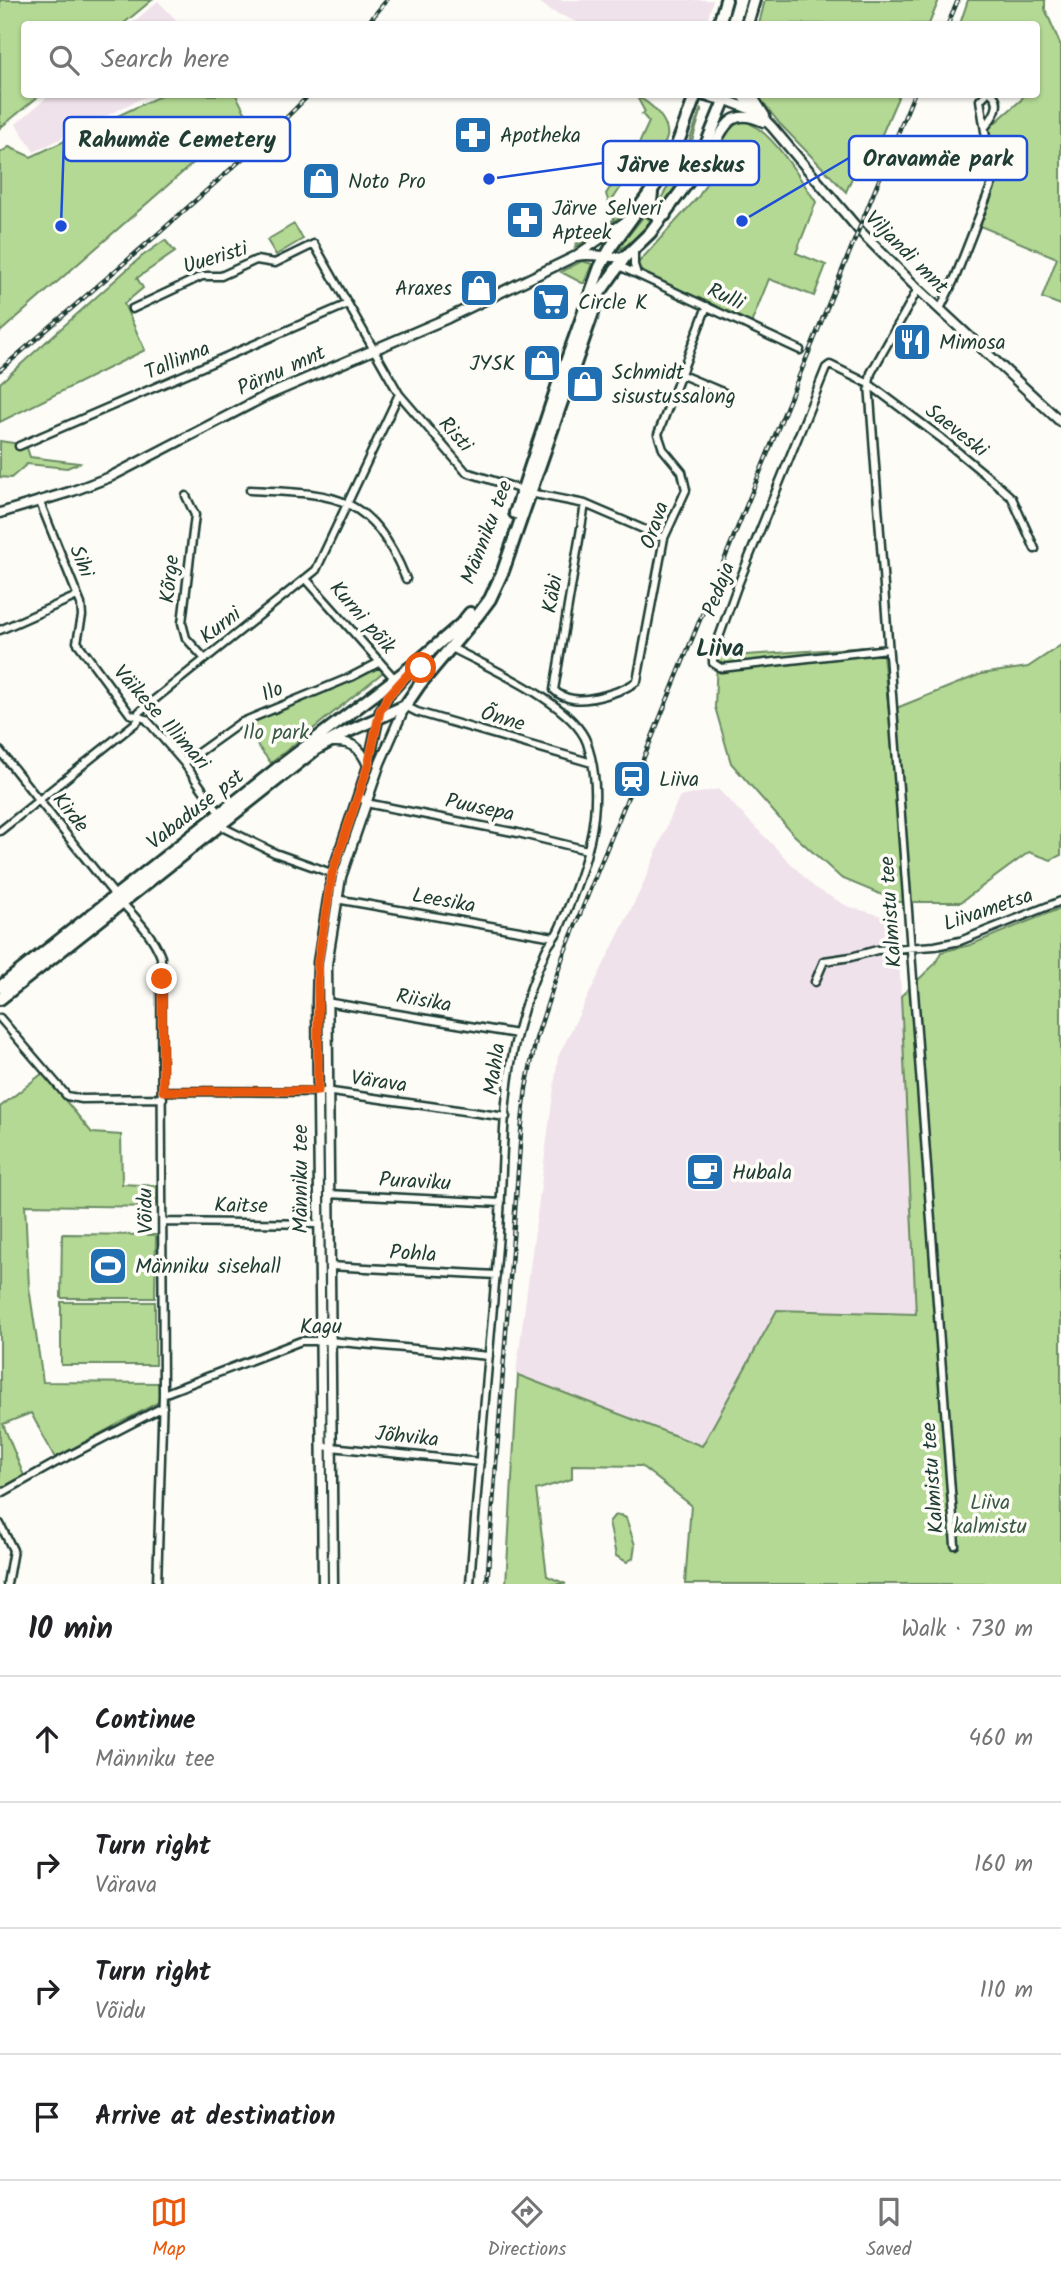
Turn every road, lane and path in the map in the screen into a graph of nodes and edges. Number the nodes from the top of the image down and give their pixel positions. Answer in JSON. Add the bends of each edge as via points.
{"nodes":[{"id":1,"x":754,"y":0,"type":"edge"},
{"id":2,"x":749,"y":21,"type":"edge"},
{"id":3,"x":695,"y":98,"type":"edge"},
{"id":4,"x":727,"y":98,"type":"edge"},
{"id":5,"x":729,"y":98,"type":"edge"},
{"id":6,"x":744,"y":98,"type":"edge"},
{"id":7,"x":754,"y":98,"type":"edge"},
{"id":8,"x":982,"y":98,"type":"edge"},
{"id":9,"x":996,"y":98,"type":"edge"},
{"id":10,"x":755,"y":111,"type":"junction"},
{"id":11,"x":986,"y":125,"type":"junction"},
{"id":12,"x":772,"y":127,"type":"junction"},
{"id":13,"x":701,"y":157,"type":"junction"},
{"id":14,"x":653,"y":191,"type":"junction"},
{"id":15,"x":665,"y":215,"type":"junction"},
{"id":16,"x":632,"y":217,"type":"junction"},
{"id":17,"x":635,"y":248,"type":"junction"},
{"id":18,"x":576,"y":256,"type":"junction"},
{"id":19,"x":615,"y":260,"type":"junction"},
{"id":20,"x":638,"y":274,"type":"junction"},
{"id":21,"x":918,"y":289,"type":"junction"},
{"id":22,"x":348,"y":304,"type":"junction"},
{"id":23,"x":707,"y":306,"type":"junction"},
{"id":24,"x":132,"y":309,"type":"dead end"},
{"id":25,"x":940,"y":309,"type":"junction"},
{"id":26,"x":373,"y":350,"type":"junction"},
{"id":27,"x":800,"y":350,"type":"dead end"},
{"id":28,"x":830,"y":365,"type":"joint"},
{"id":29,"x":682,"y":375,"type":"junction"},
{"id":30,"x":869,"y":384,"type":"junction"},
{"id":31,"x":725,"y":393,"type":"dead end"},
{"id":32,"x":399,"y":394,"type":"junction"},
{"id":33,"x":1061,"y":422,"type":"edge"},
{"id":34,"x":19,"y":446,"type":"dead end"},
{"id":35,"x":250,"y":490,"type":"dead end"},
{"id":36,"x":527,"y":491,"type":"junction"},
{"id":37,"x":187,"y":496,"type":"dead end"},
{"id":38,"x":39,"y":500,"type":"junction"},
{"id":39,"x":348,"y":503,"type":"junction"},
{"id":40,"x":585,"y":504,"type":"junction"},
{"id":41,"x":0,"y":513,"type":"edge"},
{"id":42,"x":664,"y":538,"type":"junction"},
{"id":43,"x":1035,"y":549,"type":"dead end"},
{"id":44,"x":306,"y":579,"type":"junction"},
{"id":45,"x":406,"y":579,"type":"dead end"},
{"id":46,"x":77,"y":596,"type":"junction"},
{"id":47,"x":0,"y":630,"type":"edge"},
{"id":48,"x":450,"y":647,"type":"junction"},
{"id":49,"x":888,"y":649,"type":"junction"},
{"id":50,"x":205,"y":659,"type":"junction"},
{"id":51,"x":380,"y":662,"type":"junction"},
{"id":52,"x":416,"y":663,"type":"junction"},
{"id":53,"x":394,"y":678,"type":"junction"},
{"id":54,"x":420,"y":684,"type":"junction"},
{"id":55,"x":554,"y":690,"type":"joint"},
{"id":56,"x":405,"y":706,"type":"junction"},
{"id":57,"x":138,"y":717,"type":"junction"},
{"id":58,"x":378,"y":719,"type":"junction"},
{"id":59,"x":327,"y":742,"type":"junction"},
{"id":60,"x":0,"y":751,"type":"edge"},
{"id":61,"x":184,"y":763,"type":"junction"},
{"id":62,"x":592,"y":763,"type":"junction"},
{"id":63,"x":368,"y":766,"type":"junction"},
{"id":64,"x":359,"y":794,"type":"junction"},
{"id":65,"x":39,"y":801,"type":"junction"},
{"id":66,"x":365,"y":803,"type":"junction"},
{"id":67,"x":222,"y":820,"type":"junction"},
{"id":68,"x":0,"y":831,"type":"edge"},
{"id":69,"x":587,"y":850,"type":"junction"},
{"id":70,"x":336,"y":876,"type":"junction"},
{"id":71,"x":332,"y":898,"type":"junction"},
{"id":72,"x":119,"y":899,"type":"junction"},
{"id":73,"x":1061,"y":901,"type":"edge"},
{"id":74,"x":554,"y":937,"type":"junction"},
{"id":75,"x":910,"y":948,"type":"junction"},
{"id":76,"x":815,"y":982,"type":"dead end"},
{"id":77,"x":0,"y":987,"type":"edge"},
{"id":78,"x":0,"y":999,"type":"edge"},
{"id":79,"x":326,"y":1002,"type":"junction"},
{"id":80,"x":0,"y":1018,"type":"edge"},
{"id":81,"x":517,"y":1034,"type":"junction"},
{"id":82,"x":323,"y":1091,"type":"junction"},
{"id":83,"x":163,"y":1095,"type":"junction"},
{"id":84,"x":506,"y":1117,"type":"junction"},
{"id":85,"x":328,"y":1194,"type":"junction"},
{"id":86,"x":501,"y":1203,"type":"junction"},
{"id":87,"x":163,"y":1222,"type":"junction"},
{"id":88,"x":319,"y":1223,"type":"junction"},
{"id":89,"x":329,"y":1266,"type":"junction"},
{"id":90,"x":496,"y":1275,"type":"junction"},
{"id":91,"x":325,"y":1341,"type":"junction"},
{"id":92,"x":489,"y":1356,"type":"junction"},
{"id":93,"x":163,"y":1394,"type":"junction"},
{"id":94,"x":163,"y":1407,"type":"junction"},
{"id":95,"x":326,"y":1446,"type":"junction"},
{"id":96,"x":480,"y":1462,"type":"junction"},
{"id":97,"x":0,"y":1494,"type":"edge"},
{"id":98,"x":0,"y":1524,"type":"edge"},
{"id":99,"x":955,"y":1545,"type":"dead end"},
{"id":100,"x":7,"y":1584,"type":"edge"},
{"id":101,"x":158,"y":1584,"type":"edge"},
{"id":102,"x":323,"y":1584,"type":"edge"},
{"id":103,"x":333,"y":1584,"type":"edge"},
{"id":104,"x":470,"y":1584,"type":"edge"}],
"edges":[{"from":1,"to":2,"type":"highway"},
{"from":3,"to":14,"type":"highway","name":"Pärnu mnt"},
{"from":4,"to":13,"type":"highway"},
{"from":5,"to":10,"type":"street"},
{"from":6,"to":10,"type":"street","name":"Viljandi mnt"},
{"from":7,"to":12,"type":"street"},
{"from":8,"to":11,"type":"street"},
{"from":9,"to":11,"type":"street"},
{"from":10,"to":12,"type":"street","name":"Viljandi mnt"},
{"from":11,"to":25,"type":"street","via":[[993,181]]},
{"from":12,"to":13,"type":"street","via":[[739,116],[727,124],[710,154]]},
{"from":12,"to":21,"type":"street","name":"Viljandi mnt","via":[[841,210]]},
{"from":13,"to":15,"type":"highway"},
{"from":14,"to":15,"type":"highway","via":[[650,210]]},
{"from":14,"to":16,"type":"highway","name":"Pärnu mnt"},
{"from":15,"to":17,"type":"highway"},
{"from":16,"to":18,"type":"street","name":"Pärnu mnt"},
{"from":16,"to":19,"type":"highway","name":"Pärnu mnt"},
{"from":17,"to":19,"type":"highway"},
{"from":17,"to":20,"type":"street"},
{"from":18,"to":19,"type":"street","name":"Pärnu mnt"},
{"from":18,"to":26,"type":"street","name":"Pärnu mnt"},
{"from":19,"to":20,"type":"street","name":"Rulli"},
{"from":19,"to":36,"type":"highway","name":"Männiku tee","via":[[596,299]]},
{"from":19,"to":36,"type":"highway","name":"Männiku tee","via":[[590,290]]},
{"from":20,"to":23,"type":"street","name":"Rulli"},
{"from":21,"to":25,"type":"street","name":"Viljandi mnt"},
{"from":21,"to":30,"type":"street","name":"Kalmistu tee"},
{"from":22,"to":24,"type":"street","name":"Uueristi","via":[[314,244],[275,264],[256,260],[221,276],[202,275]]},
{"from":22,"to":26,"type":"street","name":"Uueristi"},
{"from":22,"to":34,"type":"street","name":"Tallinna"},
{"from":23,"to":27,"type":"street","name":"Rulli"},
{"from":23,"to":29,"type":"street","name":"Orava"},
{"from":25,"to":33,"type":"street","name":"Viljandi mnt"},
{"from":26,"to":32,"type":"street","name":"Risti"},
{"from":26,"to":38,"type":"street","name":"Pärnu mnt","via":[[268,395],[110,477]]},
{"from":28,"to":30,"type":"street","name":"Saeveski"},
{"from":28,"to":49,"type":"street","name":"Pedaja","via":[[737,587],[713,663],[721,668]]},
{"from":29,"to":31,"type":"street"},
{"from":29,"to":42,"type":"street","name":"Orava","via":[[658,434],[685,479]]},
{"from":30,"to":43,"type":"street","name":"Saeveski","via":[[1012,498]]},
{"from":30,"to":49,"type":"street","name":"Kalmistu tee"},
{"from":32,"to":36,"type":"street","name":"Risti","via":[[466,472]]},
{"from":32,"to":39,"type":"street","name":"Kurni"},
{"from":35,"to":39,"type":"street","via":[[318,494]]},
{"from":36,"to":40,"type":"street","name":"Risti"},
{"from":36,"to":48,"type":"highway","name":"Männiku tee","via":[[490,599]]},
{"from":36,"to":52,"type":"highway","name":"Männiku tee","via":[[485,594],[461,624]]},
{"from":37,"to":50,"type":"street","name":"Kõrge","via":[[195,515],[182,623],[186,638]]},
{"from":38,"to":41,"type":"street","name":"Pärnu mnt"},
{"from":38,"to":46,"type":"street","name":"Sihi"},
{"from":39,"to":44,"type":"street","name":"Kurni","via":[[316,570]]},
{"from":39,"to":45,"type":"street","via":[[380,529]]},
{"from":40,"to":42,"type":"street","name":"Risti"},
{"from":40,"to":55,"type":"street","name":"Käbi"},
{"from":42,"to":55,"type":"street","name":"Orava","via":[[637,681],[623,690],[585,699],[574,700]]},
{"from":44,"to":50,"type":"street","name":"Kurni"},
{"from":44,"to":51,"type":"street","name":"Kurni põik"},
{"from":46,"to":47,"type":"street","name":"Sihi"},
{"from":46,"to":57,"type":"street","name":"Väikese Illimari","via":[[82,616],[77,642],[130,715]]},
{"from":48,"to":54,"type":"highway","name":"Männiku tee"},
{"from":48,"to":62,"type":"street","name":"Mahla","via":[[569,717],[579,727]]},
{"from":49,"to":75,"type":"street","name":"Kalmistu tee"},
{"from":50,"to":57,"type":"street","name":"Kurni"},
{"from":51,"to":53,"type":"street","name":"Kurni põik"},
{"from":51,"to":61,"type":"street","name":"Ilo","via":[[240,723]]},
{"from":52,"to":53,"type":"highway","name":"Vabaduse pst"},
{"from":52,"to":54,"type":"street","via":[[421,668]]},
{"from":52,"to":58,"type":"street","name":"Männiku tee","via":[[388,696]]},
{"from":53,"to":67,"type":"highway","name":"Vabaduse pst"},
{"from":54,"to":56,"type":"highway","name":"Männiku tee"},
{"from":56,"to":58,"type":"highway","name":"Vabaduse pst"},
{"from":56,"to":62,"type":"street","name":"Õnne"},
{"from":56,"to":66,"type":"street","name":"Männiku tee"},
{"from":57,"to":61,"type":"street","name":"Väikese Illimari","via":[[146,719]]},
{"from":57,"to":65,"type":"street","name":"Kurni"},
{"from":58,"to":59,"type":"highway","name":"Vabaduse pst"},
{"from":58,"to":63,"type":"street","name":"Männiku tee"},
{"from":59,"to":63,"type":"street","via":[[355,745]]},
{"from":59,"to":67,"type":"highway","name":"Vabaduse pst"},
{"from":60,"to":65,"type":"street","name":"Kirde"},
{"from":61,"to":67,"type":"street","name":"Väikese Illimari"},
{"from":62,"to":69,"type":"street","name":"Mahla","via":[[595,805]]},
{"from":63,"to":64,"type":"street","name":"Männiku tee"},
{"from":64,"to":66,"type":"street"},
{"from":64,"to":70,"type":"street","name":"Männiku tee"},
{"from":65,"to":68,"type":"street","name":"Kurni"},
{"from":65,"to":72,"type":"street","name":"Kirde"},
{"from":66,"to":69,"type":"street","name":"Puusepa"},
{"from":66,"to":70,"type":"street","name":"Männiku tee"},
{"from":67,"to":70,"type":"street","via":[[224,828]]},
{"from":67,"to":72,"type":"highway","name":"Vabaduse pst"},
{"from":69,"to":74,"type":"street","name":"Mahla"},
{"from":70,"to":71,"type":"street","name":"Männiku tee"},
{"from":71,"to":74,"type":"street","name":"Leesika"},
{"from":71,"to":79,"type":"street","name":"Männiku tee"},
{"from":71,"to":82,"type":"street","name":"Männiku tee","via":[[317,982]]},
{"from":72,"to":77,"type":"highway","name":"Vabaduse pst"},
{"from":72,"to":78,"type":"highway","name":"Vabaduse pst"},
{"from":72,"to":83,"type":"street","name":"Võidu","via":[[161,957]]},
{"from":73,"to":75,"type":"street","name":"Liivametsa","via":[[960,941]]},
{"from":74,"to":81,"type":"street","name":"Mahla"},
{"from":75,"to":76,"type":"street","name":"Liivametsa","via":[[824,961]]},
{"from":75,"to":99,"type":"street","name":"Kalmistu tee"},
{"from":79,"to":81,"type":"street","name":"Riisika"},
{"from":79,"to":82,"type":"street","name":"Männiku tee"},
{"from":80,"to":83,"type":"street","name":"Värava","via":[[67,1096]]},
{"from":81,"to":84,"type":"street","name":"Mahla"},
{"from":82,"to":83,"type":"street","name":"Värava"},
{"from":82,"to":84,"type":"street","name":"Värava"},
{"from":82,"to":85,"type":"street","name":"Männiku tee"},
{"from":82,"to":88,"type":"street","name":"Männiku tee"},
{"from":83,"to":87,"type":"street","name":"Võidu"},
{"from":84,"to":86,"type":"street","name":"Mahla"},
{"from":85,"to":86,"type":"street","name":"Puraviku"},
{"from":85,"to":89,"type":"street","name":"Männiku tee"},
{"from":86,"to":90,"type":"street","name":"Mahla"},
{"from":87,"to":88,"type":"street","name":"Kaitse"},
{"from":87,"to":93,"type":"street","name":"Võidu"},
{"from":88,"to":91,"type":"street","name":"Männiku tee"},
{"from":89,"to":90,"type":"street","name":"Pohla"},
{"from":89,"to":91,"type":"street","name":"Männiku tee"},
{"from":90,"to":92,"type":"street","name":"Mahla"},
{"from":91,"to":92,"type":"street","name":"Kagu"},
{"from":91,"to":93,"type":"street","name":"Kagu","via":[[289,1344]]},
{"from":91,"to":95,"type":"street","name":"Männiku tee"},
{"from":92,"to":96,"type":"street","name":"Mahla"},
{"from":93,"to":94,"type":"street","name":"Võidu"},
{"from":94,"to":97,"type":"street"},
{"from":94,"to":101,"type":"street","name":"Võidu"},
{"from":95,"to":96,"type":"street","name":"Jõhvika"},
{"from":95,"to":102,"type":"street","name":"Männiku tee"},
{"from":95,"to":103,"type":"street","name":"Männiku tee"},
{"from":96,"to":104,"type":"street","name":"Mahla"},
{"from":98,"to":100,"type":"street","via":[[13,1550]]}]}
